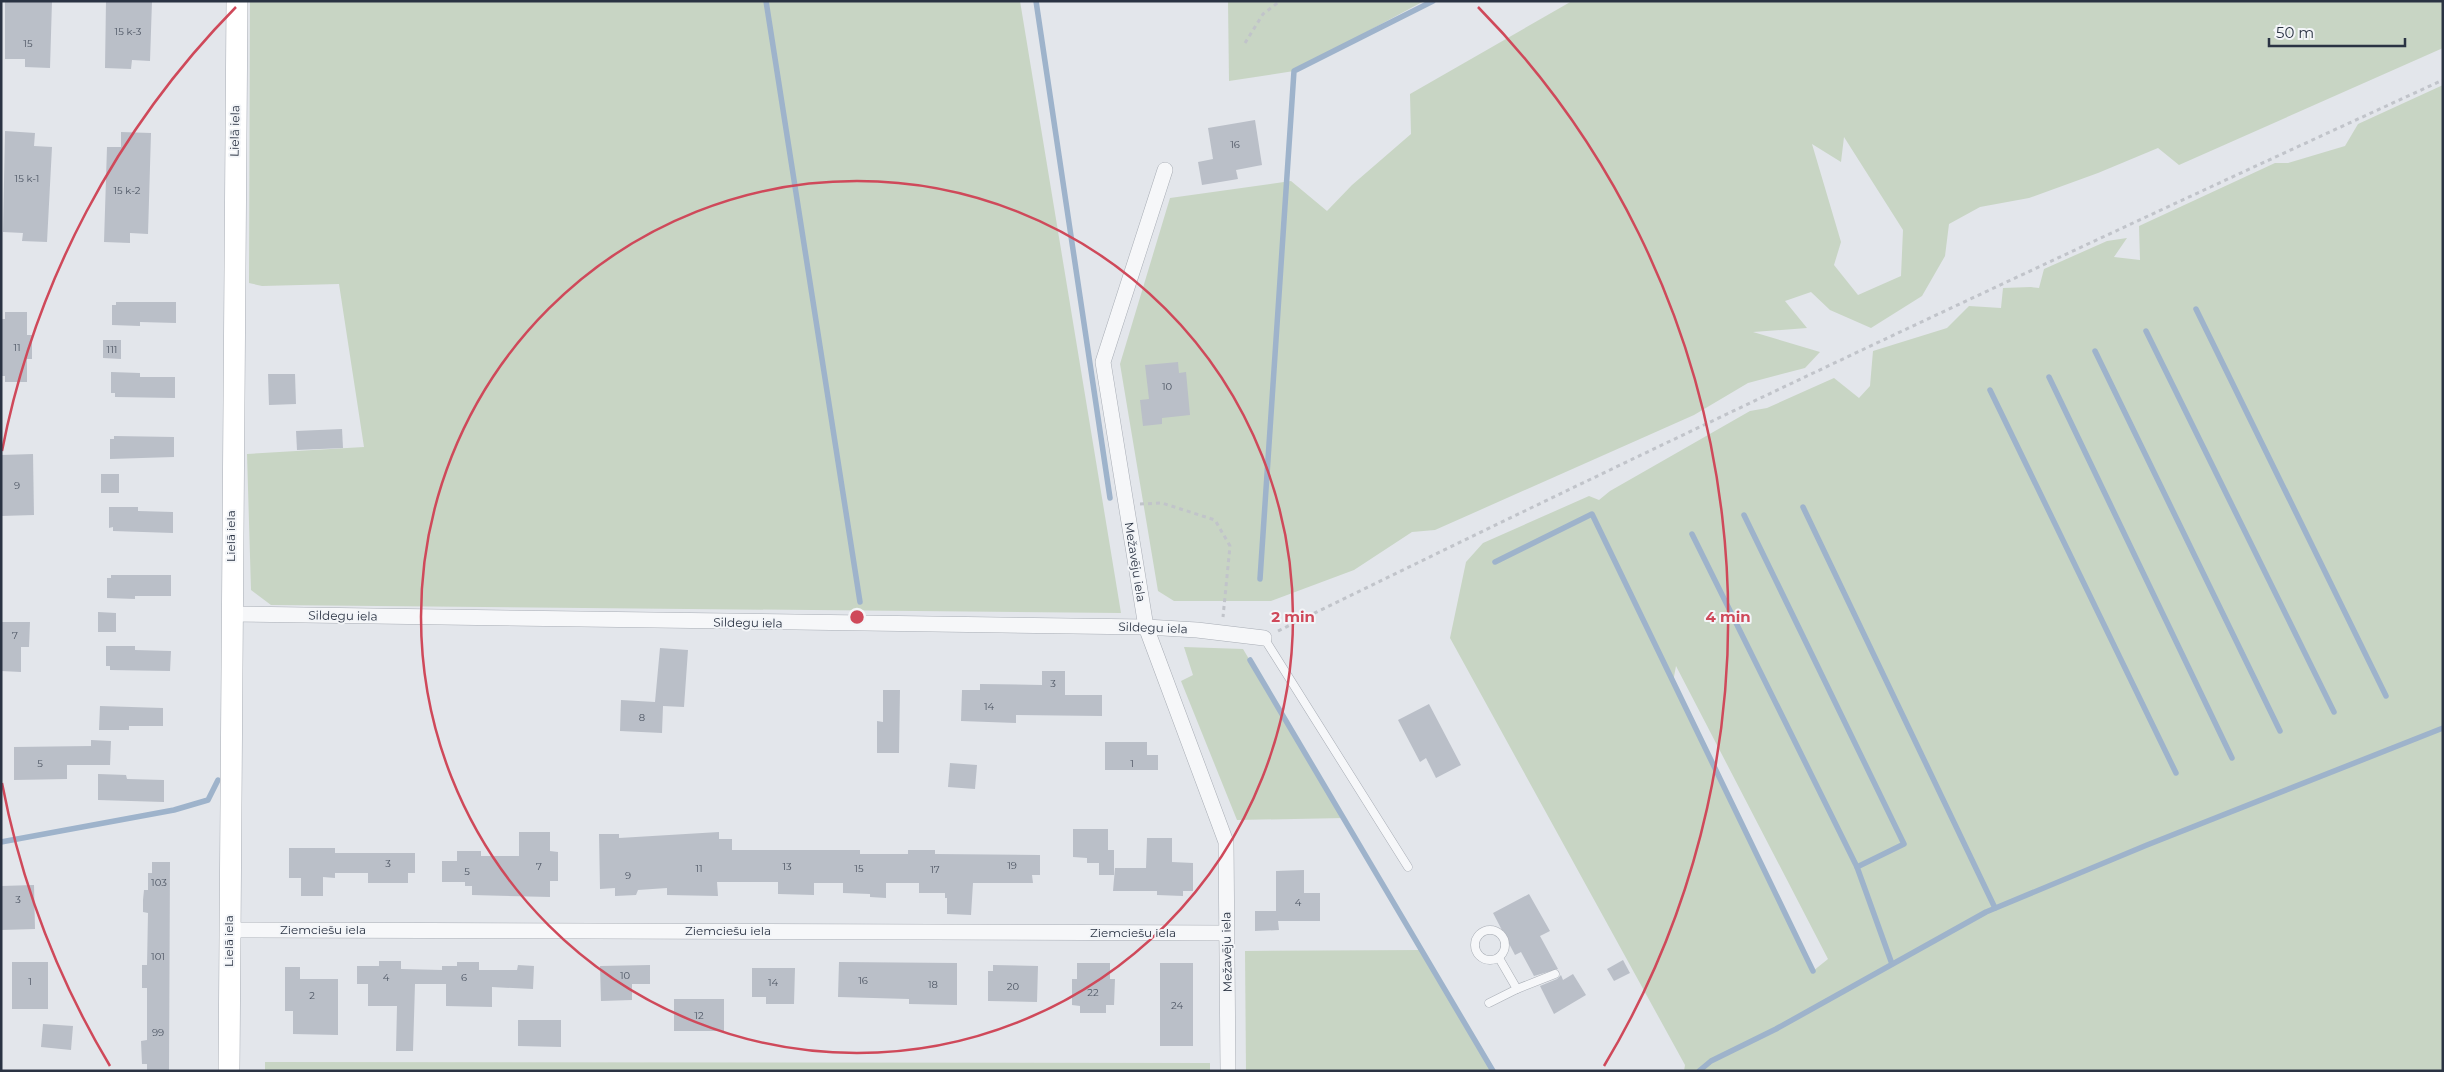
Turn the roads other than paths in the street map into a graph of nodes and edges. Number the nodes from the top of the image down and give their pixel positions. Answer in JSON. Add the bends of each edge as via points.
{"nodes":[{"id":1,"x":236,"y":1,"type":"edge"},
{"id":2,"x":1165,"y":170,"type":"dead end"},
{"id":3,"x":231,"y":614,"type":"junction"},
{"id":4,"x":1146,"y":627,"type":"junction"},
{"id":5,"x":1264,"y":638,"type":"joint"},
{"id":6,"x":1408,"y":867,"type":"dead end"},
{"id":7,"x":230,"y":930,"type":"junction"},
{"id":8,"x":1226,"y":933,"type":"junction"},
{"id":9,"x":1499,"y":958,"type":"junction"},
{"id":10,"x":1555,"y":974,"type":"dead end"},
{"id":11,"x":1517,"y":989,"type":"junction"},
{"id":12,"x":1489,"y":1002,"type":"dead end"},
{"id":13,"x":229,"y":1071,"type":"edge"},
{"id":14,"x":1228,"y":1071,"type":"edge"}],
"edges":[{"from":1,"to":3,"type":"street","name":"Lielā iela"},
{"from":2,"to":4,"type":"street","name":"Mežavēju iela","via":[[1104,362]]},
{"from":3,"to":4,"type":"street","name":"Sildegu iela"},
{"from":3,"to":7,"type":"street","name":"Lielā iela"},
{"from":4,"to":5,"type":"street","name":"Sildegu iela"},
{"from":4,"to":8,"type":"street","name":"Mežavēju iela","via":[[1226,842]]},
{"from":5,"to":6,"type":"lane"},
{"from":7,"to":8,"type":"street","name":"Ziemciešu iela"},
{"from":7,"to":13,"type":"street","name":"Lielā iela"},
{"from":8,"to":14,"type":"street","name":"Mežavēju iela"},
{"from":9,"to":9,"type":"lane","via":[[1505,947],[1503,936],[1492,930],[1482,932],[1475,943],[1477,953],[1485,960]]},
{"from":9,"to":11,"type":"lane"},
{"from":10,"to":11,"type":"lane"},
{"from":11,"to":12,"type":"lane"}]}
